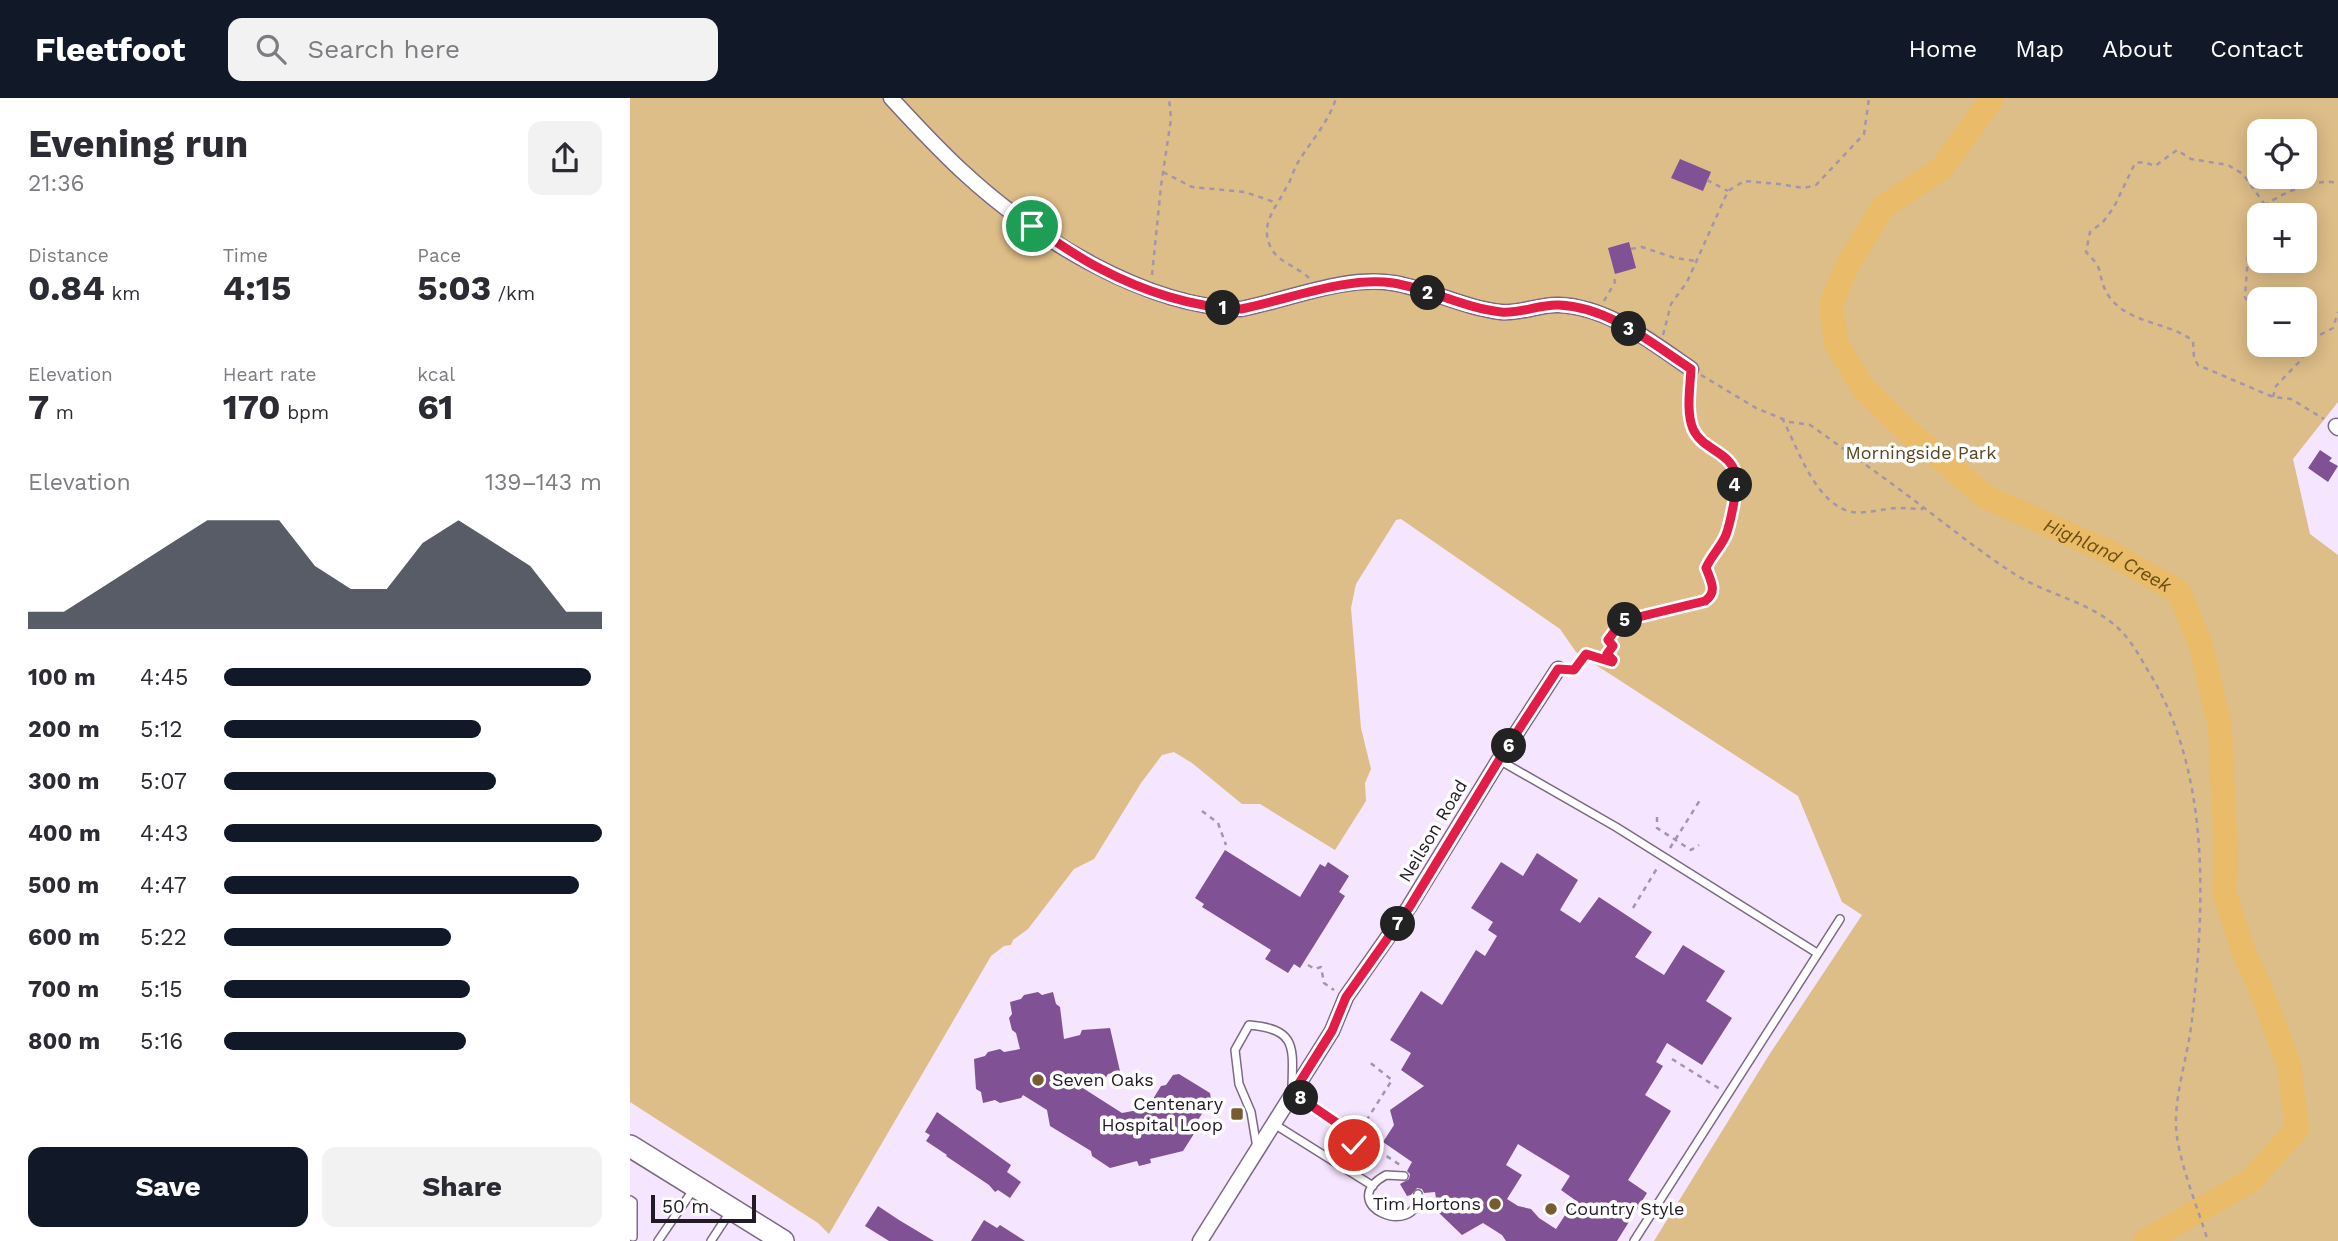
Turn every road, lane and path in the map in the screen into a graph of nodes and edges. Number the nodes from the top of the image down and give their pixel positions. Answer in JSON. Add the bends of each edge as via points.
{"nodes":[{"id":1,"x":891,"y":98,"type":"edge"},
{"id":2,"x":1169,"y":98,"type":"edge"},
{"id":3,"x":1336,"y":98,"type":"edge"},
{"id":4,"x":1869,"y":98,"type":"edge"},
{"id":5,"x":1163,"y":172,"type":"junction"},
{"id":6,"x":1707,"y":180,"type":"dead end"},
{"id":7,"x":2338,"y":183,"type":"edge"},
{"id":8,"x":1728,"y":191,"type":"junction"},
{"id":9,"x":1277,"y":203,"type":"junction"},
{"id":10,"x":2263,"y":203,"type":"edge"},
{"id":11,"x":2269,"y":203,"type":"edge"},
{"id":12,"x":1631,"y":249,"type":"dead end"},
{"id":13,"x":1696,"y":261,"type":"junction"},
{"id":14,"x":2247,"y":269,"type":"edge"},
{"id":15,"x":1614,"y":277,"type":"dead end"},
{"id":16,"x":1152,"y":290,"type":"junction"},
{"id":17,"x":1321,"y":290,"type":"junction"},
{"id":18,"x":2247,"y":300,"type":"edge"},
{"id":19,"x":2338,"y":312,"type":"edge"},
{"id":20,"x":1601,"y":314,"type":"junction"},
{"id":21,"x":2317,"y":336,"type":"edge"},
{"id":22,"x":1662,"y":349,"type":"junction"},
{"id":23,"x":2303,"y":357,"type":"edge"},
{"id":24,"x":1691,"y":369,"type":"junction"},
{"id":25,"x":2273,"y":397,"type":"junction"},
{"id":26,"x":1782,"y":418,"type":"junction"},
{"id":27,"x":2337,"y":427,"type":"edge"},
{"id":28,"x":1926,"y":509,"type":"junction"},
{"id":29,"x":1558,"y":669,"type":"joint"},
{"id":30,"x":1499,"y":760,"type":"junction"},
{"id":31,"x":1700,"y":800,"type":"dead end"},
{"id":32,"x":1202,"y":811,"type":"dead end"},
{"id":33,"x":1657,"y":817,"type":"dead end"},
{"id":34,"x":1675,"y":840,"type":"junction"},
{"id":35,"x":1226,"y":845,"type":"dead end"},
{"id":36,"x":1699,"y":845,"type":"dead end"},
{"id":37,"x":1664,"y":858,"type":"junction"},
{"id":38,"x":1633,"y":908,"type":"dead end"},
{"id":39,"x":1840,"y":919,"type":"dead end"},
{"id":40,"x":1817,"y":953,"type":"junction"},
{"id":41,"x":1308,"y":965,"type":"dead end"},
{"id":42,"x":1346,"y":997,"type":"junction"},
{"id":43,"x":1672,"y":1059,"type":"dead end"},
{"id":44,"x":1368,"y":1061,"type":"dead end"},
{"id":45,"x":1293,"y":1094,"type":"junction"},
{"id":46,"x":1727,"y":1094,"type":"junction"},
{"id":47,"x":1274,"y":1124,"type":"junction"},
{"id":48,"x":1361,"y":1129,"type":"junction"},
{"id":49,"x":1353,"y":1134,"type":"junction"},
{"id":50,"x":630,"y":1146,"type":"edge"},
{"id":51,"x":1370,"y":1146,"type":"junction"},
{"id":52,"x":1356,"y":1147,"type":"junction"},
{"id":53,"x":1257,"y":1151,"type":"junction"},
{"id":54,"x":1343,"y":1168,"type":"junction"},
{"id":55,"x":1402,"y":1176,"type":"joint"},
{"id":56,"x":695,"y":1186,"type":"junction"},
{"id":57,"x":1373,"y":1186,"type":"junction"},
{"id":58,"x":1418,"y":1194,"type":"dead end"},
{"id":59,"x":630,"y":1200,"type":"edge"},
{"id":60,"x":732,"y":1209,"type":"junction"},
{"id":61,"x":634,"y":1238,"type":"edge"},
{"id":62,"x":658,"y":1241,"type":"edge"},
{"id":63,"x":711,"y":1241,"type":"edge"},
{"id":64,"x":783,"y":1241,"type":"edge"},
{"id":65,"x":1200,"y":1241,"type":"edge"},
{"id":66,"x":1634,"y":1241,"type":"edge"},
{"id":67,"x":2208,"y":1241,"type":"edge"}],
"edges":[{"from":1,"to":16,"type":"street","via":[[962,172],[1021,218],[1100,269]]},
{"from":2,"to":5,"type":"path","via":[[1171,119]]},
{"from":3,"to":9,"type":"path"},
{"from":4,"to":8,"type":"path","via":[[1864,134],[1816,185],[1804,188],[1744,181]]},
{"from":5,"to":9,"type":"path","via":[[1192,187],[1245,192]]},
{"from":5,"to":16,"type":"path"},
{"from":6,"to":8,"type":"path"},
{"from":7,"to":11,"type":"path","via":[[2308,186]]},
{"from":8,"to":13,"type":"path"},
{"from":9,"to":17,"type":"path","via":[[1266,231],[1271,249]]},
{"from":10,"to":25,"type":"path","via":[[2235,169],[2191,159],[2177,150],[2155,166],[2135,163],[2113,207],[2091,232],[2086,251],[2099,266],[2101,284],[2112,301],[2137,318],[2188,337],[2198,365]]},
{"from":12,"to":13,"type":"path","via":[[1642,247]]},
{"from":13,"to":22,"type":"path","via":[[1671,304]]},
{"from":14,"to":18,"type":"path"},
{"from":15,"to":20,"type":"path"},
{"from":16,"to":17,"type":"street","via":[[1197,304],[1241,309]]},
{"from":17,"to":20,"type":"street","via":[[1367,281],[1394,283],[1499,312],[1562,305]]},
{"from":19,"to":21,"type":"path","via":[[2333,328]]},
{"from":20,"to":22,"type":"street"},
{"from":22,"to":24,"type":"street"},
{"from":23,"to":25,"type":"path","via":[[2276,387]]},
{"from":24,"to":26,"type":"path","via":[[1756,408]]},
{"from":24,"to":29,"type":"path","via":[[1694,432],[1730,459],[1737,478],[1725,537],[1706,568],[1714,590],[1711,597],[1622,621],[1608,640],[1613,646],[1607,654],[1612,662],[1586,654],[1574,670]]},
{"from":25,"to":27,"type":"path","via":[[2291,399]]},
{"from":26,"to":28,"type":"path","via":[[1816,429]]},
{"from":26,"to":28,"type":"path","via":[[1816,485],[1837,506],[1854,512]]},
{"from":28,"to":67,"type":"path","via":[[2016,575],[2095,612],[2118,628],[2154,679],[2173,719],[2196,815],[2200,881],[2192,1022],[2175,1123]]},
{"from":29,"to":30,"type":"street","name":"Neilson Road"},
{"from":30,"to":37,"type":"lane"},
{"from":30,"to":42,"type":"street","name":"Neilson Road","via":[[1409,908]]},
{"from":31,"to":34,"type":"path"},
{"from":32,"to":35,"type":"path","via":[[1218,823]]},
{"from":33,"to":34,"type":"path","via":[[1657,828]]},
{"from":34,"to":36,"type":"path","via":[[1691,850]]},
{"from":34,"to":37,"type":"path"},
{"from":37,"to":38,"type":"path"},
{"from":37,"to":40,"type":"lane"},
{"from":39,"to":40,"type":"lane"},
{"from":40,"to":46,"type":"lane"},
{"from":41,"to":42,"type":"path","via":[[1321,967],[1324,984]]},
{"from":42,"to":45,"type":"street","name":"Neilson Road","via":[[1332,1031]]},
{"from":43,"to":46,"type":"path"},
{"from":44,"to":48,"type":"path","via":[[1392,1080]]},
{"from":45,"to":47,"type":"street","name":"Neilson Road"},
{"from":45,"to":49,"type":"path"},
{"from":45,"to":53,"type":"lane","via":[[1289,1041],[1271,1027],[1249,1025],[1234,1050]]},
{"from":46,"to":66,"type":"lane"},
{"from":47,"to":53,"type":"street","name":"Neilson Road"},
{"from":47,"to":54,"type":"lane"},
{"from":48,"to":49,"type":"path"},
{"from":48,"to":51,"type":"path","via":[[1370,1133]]},
{"from":49,"to":52,"type":"path"},
{"from":50,"to":56,"type":"main road"},
{"from":51,"to":52,"type":"path"},
{"from":51,"to":55,"type":"path","via":[[1403,1167]]},
{"from":52,"to":54,"type":"path"},
{"from":53,"to":65,"type":"street","name":"Neilson Road"},
{"from":54,"to":57,"type":"lane"},
{"from":55,"to":57,"type":"lane","via":[[1386,1175]]},
{"from":56,"to":60,"type":"main road"},
{"from":56,"to":62,"type":"lane"},
{"from":57,"to":58,"type":"lane","via":[[1371,1206],[1389,1222],[1409,1217]]},
{"from":59,"to":61,"type":"lane"},
{"from":60,"to":63,"type":"lane"},
{"from":60,"to":64,"type":"main road"}]}
